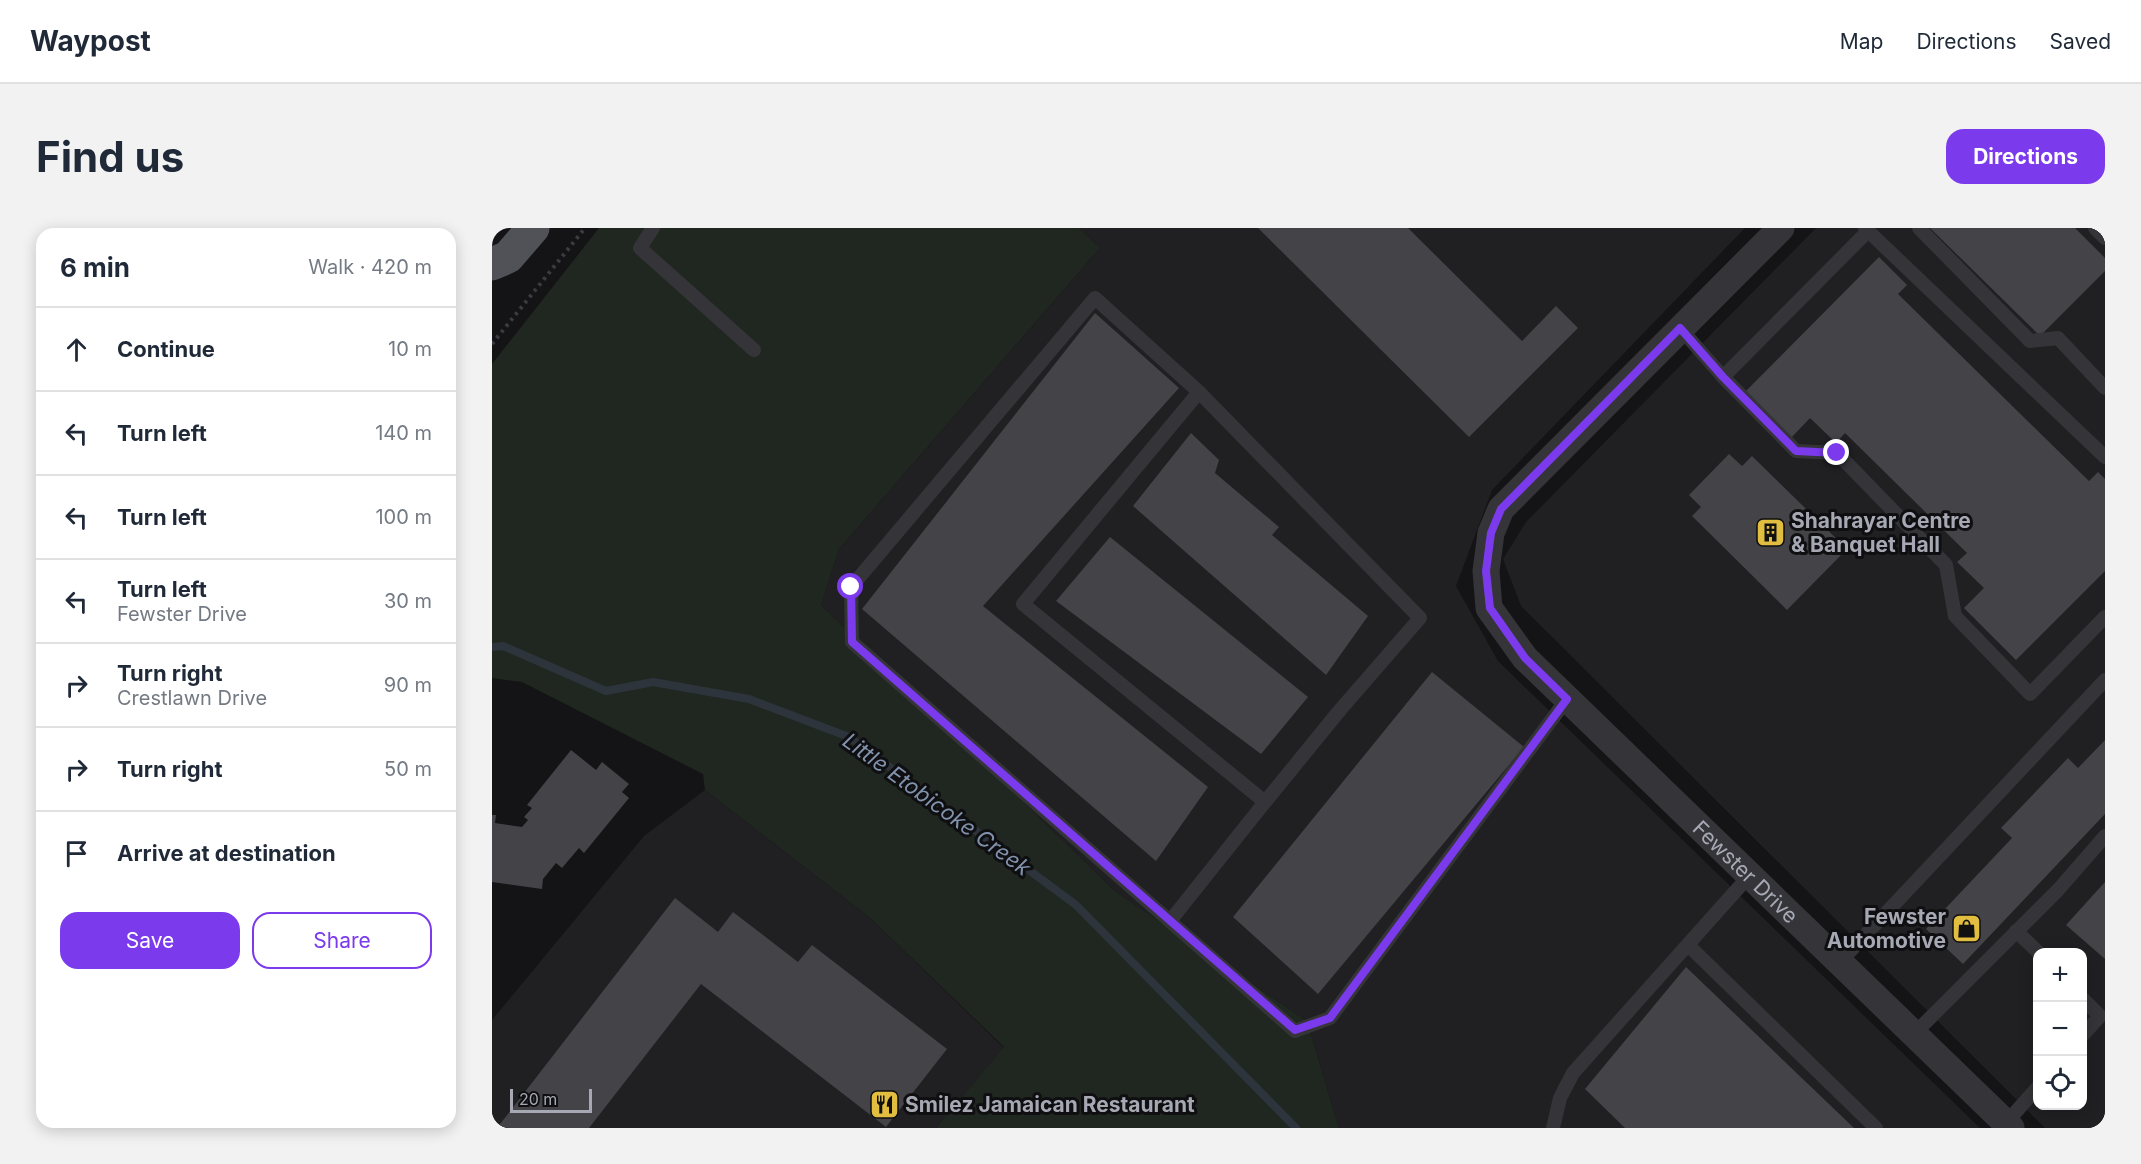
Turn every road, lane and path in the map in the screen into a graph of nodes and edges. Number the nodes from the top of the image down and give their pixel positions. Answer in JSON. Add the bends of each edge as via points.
{"nodes":[{"id":1,"x":533,"y":228,"type":"edge"},
{"id":2,"x":585,"y":228,"type":"edge"},
{"id":3,"x":654,"y":228,"type":"edge"},
{"id":4,"x":1781,"y":228,"type":"edge"},
{"id":5,"x":1919,"y":228,"type":"edge"},
{"id":6,"x":2095,"y":228,"type":"edge"},
{"id":7,"x":1866,"y":229,"type":"edge"},
{"id":8,"x":2105,"y":238,"type":"edge"},
{"id":9,"x":492,"y":264,"type":"edge"},
{"id":10,"x":1680,"y":328,"type":"junction"},
{"id":11,"x":492,"y":344,"type":"edge"},
{"id":12,"x":754,"y":350,"type":"dead end"},
{"id":13,"x":1723,"y":377,"type":"junction"},
{"id":14,"x":2105,"y":388,"type":"edge"},
{"id":15,"x":1199,"y":392,"type":"junction"},
{"id":16,"x":2105,"y":457,"type":"edge"},
{"id":17,"x":2105,"y":617,"type":"edge"},
{"id":18,"x":2105,"y":680,"type":"edge"},
{"id":19,"x":1567,"y":699,"type":"junction"},
{"id":20,"x":1265,"y":802,"type":"junction"},
{"id":21,"x":2105,"y":836,"type":"edge"},
{"id":22,"x":1750,"y":875,"type":"junction"},
{"id":23,"x":1170,"y":921,"type":"junction"},
{"id":24,"x":2016,"y":931,"type":"junction"},
{"id":25,"x":1688,"y":945,"type":"junction"},
{"id":26,"x":2034,"y":948,"type":"edge"},
{"id":27,"x":1840,"y":962,"type":"junction"},
{"id":28,"x":2087,"y":1002,"type":"edge"},
{"id":29,"x":2102,"y":1013,"type":"edge"},
{"id":30,"x":2087,"y":1030,"type":"edge"},
{"id":31,"x":1914,"y":1034,"type":"junction"},
{"id":32,"x":2033,"y":1092,"type":"edge"},
{"id":33,"x":2009,"y":1125,"type":"edge"},
{"id":34,"x":1553,"y":1128,"type":"edge"},
{"id":35,"x":1876,"y":1128,"type":"edge"}],
"edges":[{"from":1,"to":9,"type":"main road","via":[[508,257]]},
{"from":2,"to":11,"type":"path"},
{"from":3,"to":12,"type":"lane","via":[[640,248]]},
{"from":4,"to":10,"type":"street"},
{"from":5,"to":14,"type":"lane","via":[[2030,341],[2058,338]]},
{"from":6,"to":8,"type":"lane"},
{"from":7,"to":13,"type":"lane"},
{"from":7,"to":16,"type":"lane"},
{"from":10,"to":13,"type":"lane"},
{"from":10,"to":19,"type":"street","name":"Fewster Drive","via":[[1501,509],[1491,533],[1486,571],[1490,608],[1525,658]]},
{"from":13,"to":17,"type":"lane","via":[[1796,451],[1837,453],[1946,565],[1955,616],[2030,694]]},
{"from":15,"to":20,"type":"lane","via":[[1420,618]]},
{"from":15,"to":20,"type":"lane","via":[[1023,603]]},
{"from":15,"to":23,"type":"lane","via":[[1095,298],[851,587],[852,642]]},
{"from":18,"to":27,"type":"lane"},
{"from":19,"to":22,"type":"street","name":"Fewster Drive"},
{"from":19,"to":23,"type":"lane","via":[[1330,1018],[1295,1030]]},
{"from":20,"to":23,"type":"lane"},
{"from":21,"to":24,"type":"lane"},
{"from":22,"to":25,"type":"lane"},
{"from":22,"to":27,"type":"street","name":"Fewster Drive"},
{"from":24,"to":26,"type":"lane"},
{"from":24,"to":31,"type":"lane"},
{"from":25,"to":34,"type":"lane","via":[[1573,1074],[1560,1098]]},
{"from":25,"to":35,"type":"lane"},
{"from":27,"to":31,"type":"street","name":"Fewster Drive"},
{"from":28,"to":29,"type":"lane"},
{"from":29,"to":30,"type":"lane"},
{"from":31,"to":33,"type":"street","name":"Fewster Drive"},
{"from":32,"to":33,"type":"lane"}]}
